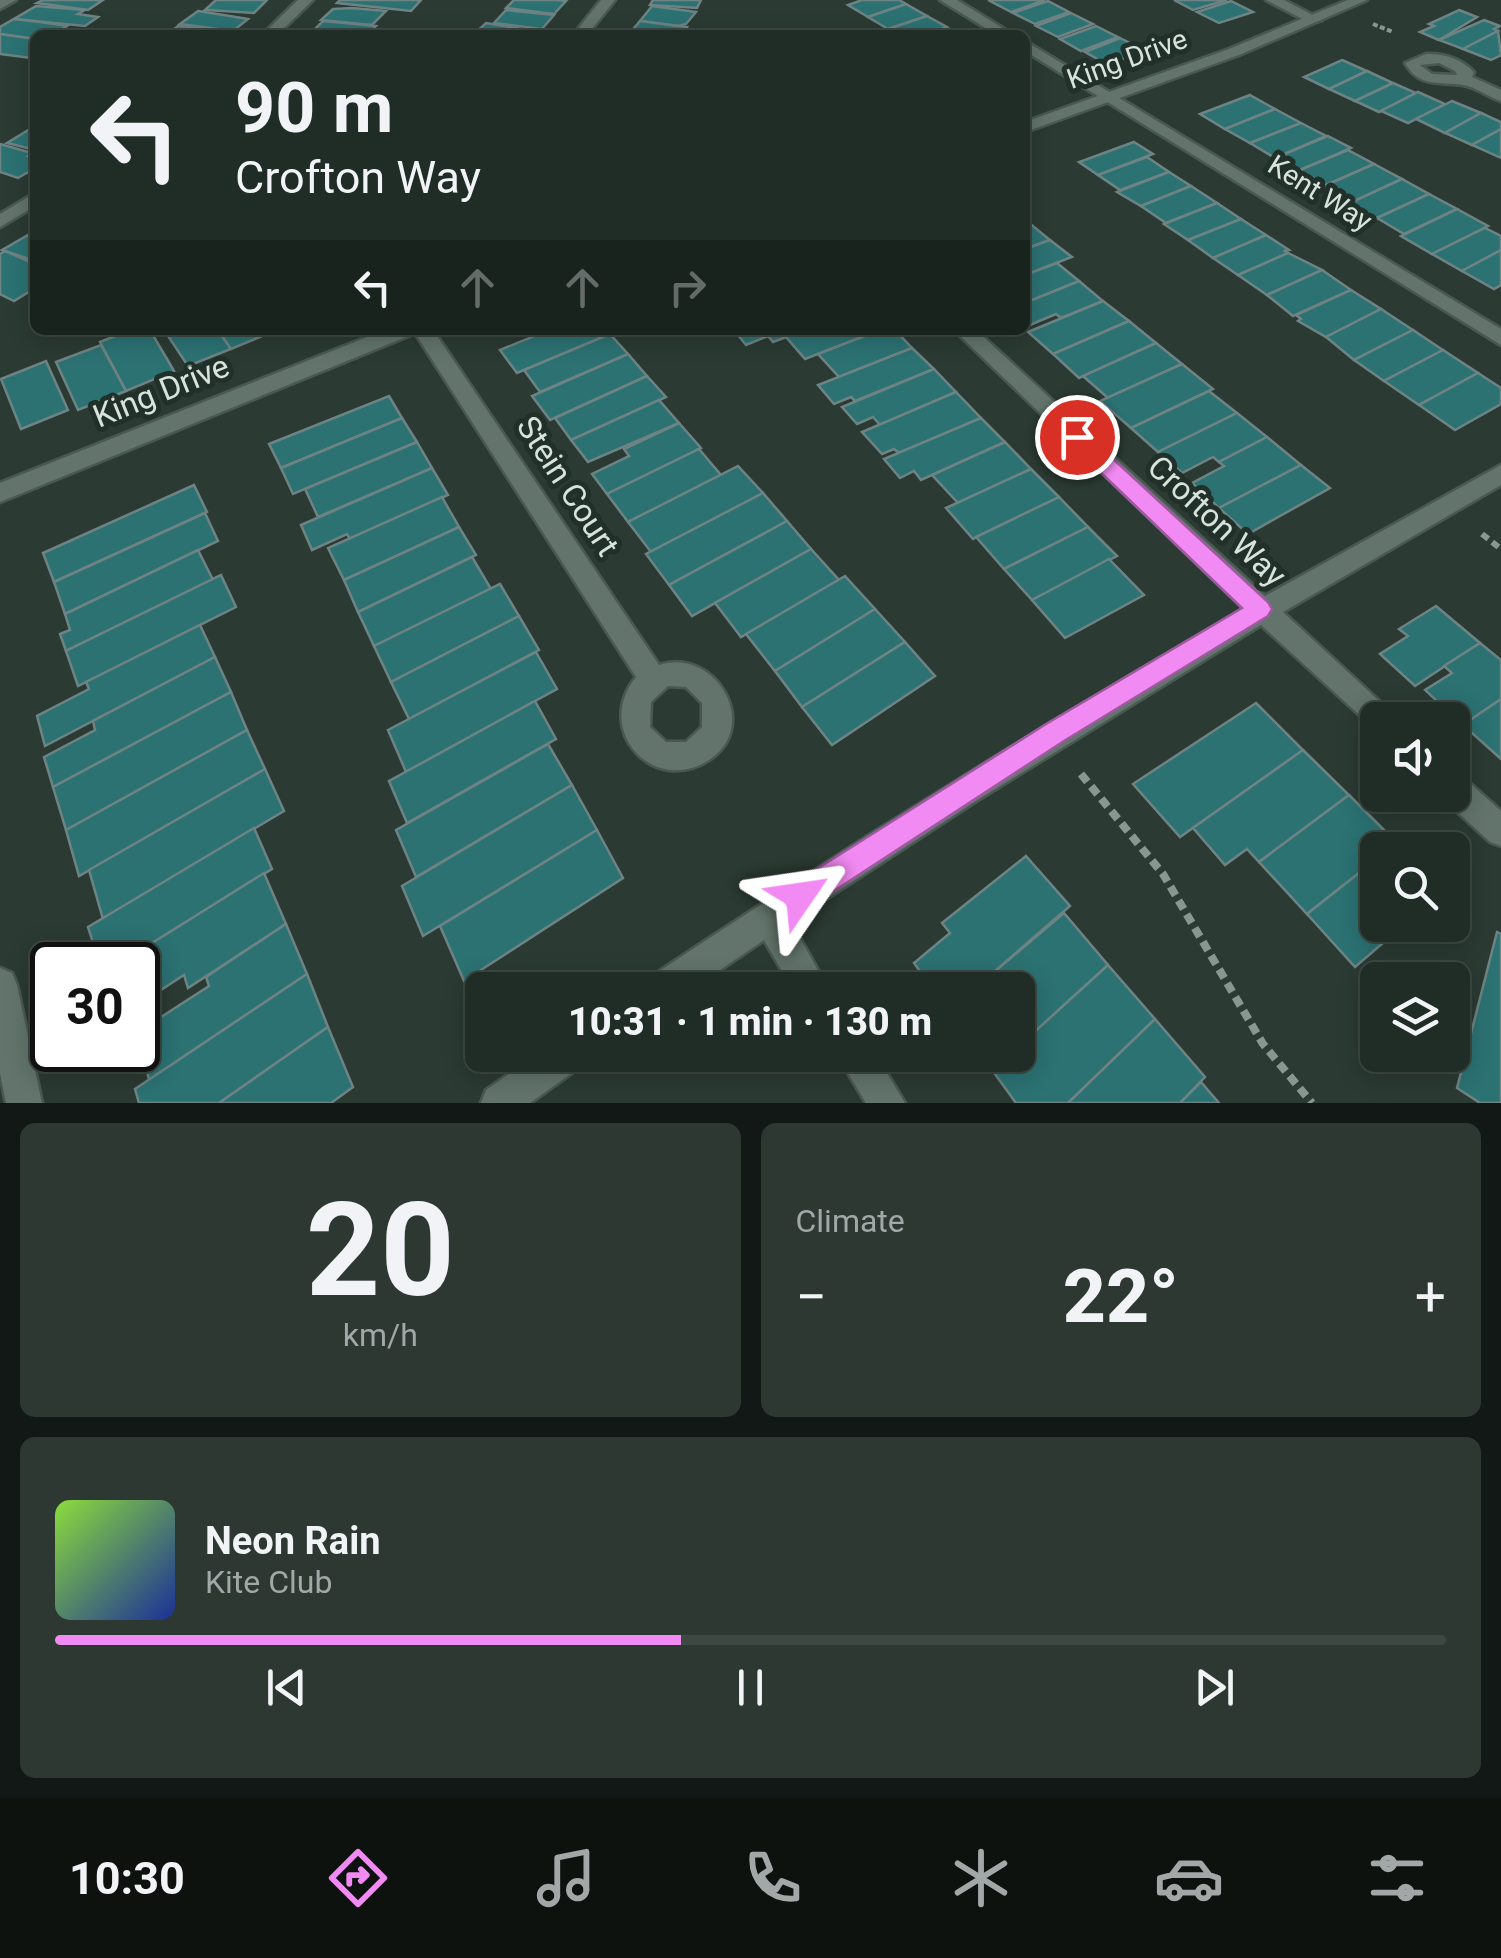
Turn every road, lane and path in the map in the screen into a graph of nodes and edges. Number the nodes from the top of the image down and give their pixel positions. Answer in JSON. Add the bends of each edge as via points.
{"nodes":[{"id":1,"x":9,"y":0,"type":"edge"},
{"id":2,"x":306,"y":0,"type":"edge"},
{"id":3,"x":608,"y":0,"type":"edge"},
{"id":4,"x":947,"y":0,"type":"edge"},
{"id":5,"x":1273,"y":0,"type":"edge"},
{"id":6,"x":1360,"y":0,"type":"edge"},
{"id":7,"x":0,"y":5,"type":"edge"},
{"id":8,"x":1315,"y":20,"type":"junction"},
{"id":9,"x":1373,"y":24,"type":"dead end"},
{"id":10,"x":274,"y":30,"type":"edge"},
{"id":11,"x":584,"y":30,"type":"edge"},
{"id":12,"x":999,"y":30,"type":"edge"},
{"id":13,"x":1393,"y":32,"type":"dead end"},
{"id":14,"x":1030,"y":48,"type":"edge"},
{"id":15,"x":1464,"y":80,"type":"dead end"},
{"id":16,"x":1110,"y":95,"type":"junction"},
{"id":17,"x":1501,"y":96,"type":"edge"},
{"id":18,"x":1030,"y":125,"type":"edge"},
{"id":19,"x":30,"y":201,"type":"edge"},
{"id":20,"x":0,"y":222,"type":"edge"},
{"id":21,"x":391,"y":335,"type":"edge"},
{"id":22,"x":426,"y":335,"type":"edge"},
{"id":23,"x":969,"y":335,"type":"edge"},
{"id":24,"x":1501,"y":338,"type":"edge"},
{"id":25,"x":1501,"y":474,"type":"edge"},
{"id":26,"x":1,"y":490,"type":"edge"},
{"id":27,"x":1482,"y":534,"type":"dead end"},
{"id":28,"x":1501,"y":550,"type":"edge"},
{"id":29,"x":1260,"y":609,"type":"junction"},
{"id":30,"x":654,"y":681,"type":"dead end"},
{"id":31,"x":1361,"y":702,"type":"edge"},
{"id":32,"x":1081,"y":774,"type":"dead end"},
{"id":33,"x":1470,"y":803,"type":"edge"},
{"id":34,"x":1501,"y":831,"type":"edge"},
{"id":35,"x":769,"y":916,"type":"junction"},
{"id":36,"x":687,"y":972,"type":"edge"},
{"id":37,"x":802,"y":972,"type":"edge"},
{"id":38,"x":0,"y":985,"type":"edge"},
{"id":39,"x":542,"y":1072,"type":"edge"},
{"id":40,"x":866,"y":1072,"type":"edge"},
{"id":41,"x":24,"y":1103,"type":"edge"},
{"id":42,"x":499,"y":1103,"type":"edge"},
{"id":43,"x":887,"y":1103,"type":"edge"},
{"id":44,"x":1312,"y":1103,"type":"edge"}],
"edges":[{"from":1,"to":7,"type":"street"},
{"from":2,"to":10,"type":"street"},
{"from":3,"to":11,"type":"street"},
{"from":4,"to":12,"type":"street"},
{"from":5,"to":8,"type":"street"},
{"from":6,"to":8,"type":"street","name":"King Drive"},
{"from":8,"to":16,"type":"street","name":"King Drive"},
{"from":9,"to":13,"type":"path"},
{"from":14,"to":16,"type":"street","name":"Kent Way"},
{"from":15,"to":17,"type":"street"},
{"from":16,"to":18,"type":"street","name":"King Drive"},
{"from":16,"to":24,"type":"street","name":"Kent Way"},
{"from":19,"to":20,"type":"street"},
{"from":21,"to":26,"type":"street","name":"King Drive"},
{"from":22,"to":30,"type":"street","name":"Stein Court"},
{"from":23,"to":29,"type":"street","name":"Crofton Way"},
{"from":25,"to":29,"type":"street"},
{"from":27,"to":28,"type":"path"},
{"from":29,"to":31,"type":"street","name":"Crofton Way"},
{"from":29,"to":35,"type":"street"},
{"from":32,"to":44,"type":"path","via":[[1163,874],[1262,1044]]},
{"from":33,"to":34,"type":"street"},
{"from":35,"to":36,"type":"street"},
{"from":35,"to":37,"type":"street"},
{"from":38,"to":41,"type":"street"},
{"from":39,"to":42,"type":"street"},
{"from":40,"to":43,"type":"street"}]}
